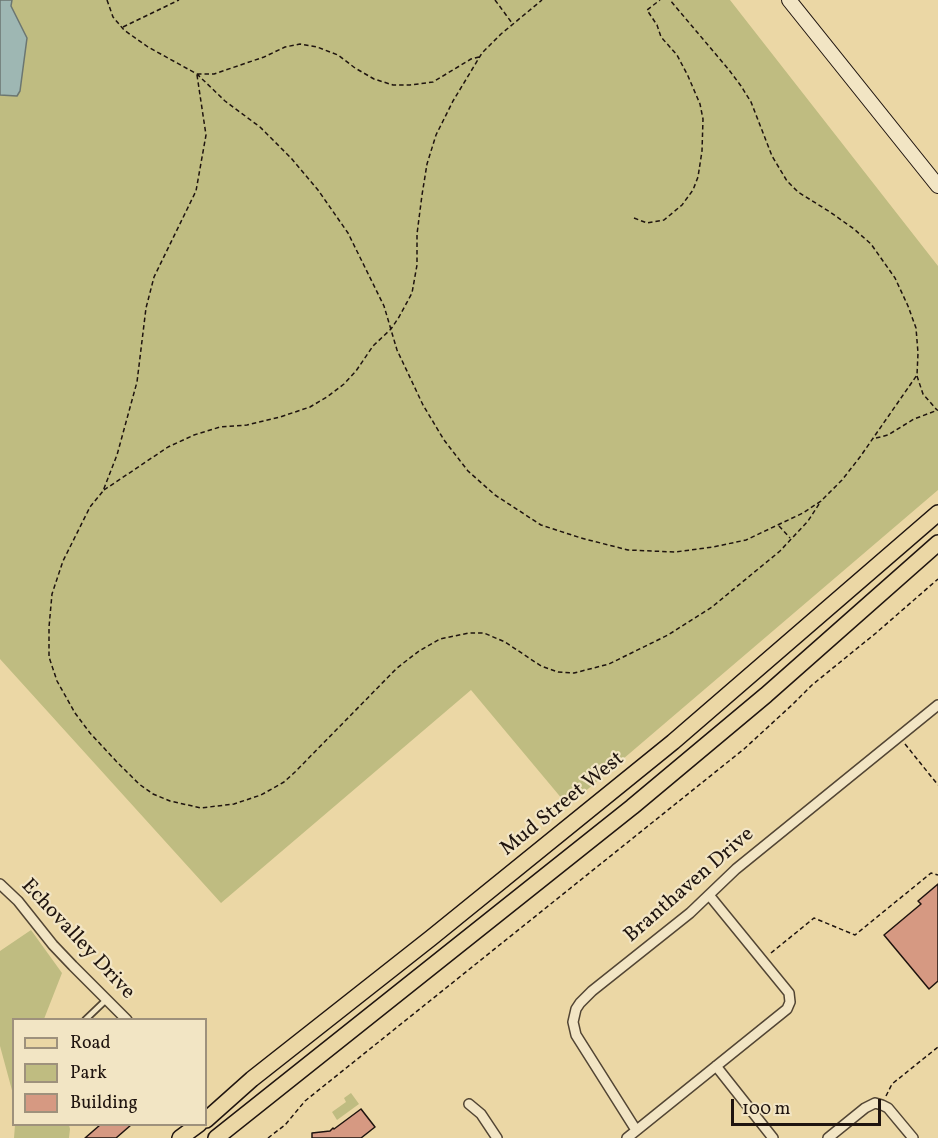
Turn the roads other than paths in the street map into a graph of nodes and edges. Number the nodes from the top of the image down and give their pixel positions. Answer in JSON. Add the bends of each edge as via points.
{"nodes":[{"id":1,"x":789,"y":0,"type":"edge"},
{"id":2,"x":938,"y":186,"type":"edge"},
{"id":3,"x":938,"y":513,"type":"edge"},
{"id":4,"x":938,"y":543,"type":"edge"},
{"id":5,"x":938,"y":705,"type":"edge"},
{"id":6,"x":0,"y":885,"type":"edge"},
{"id":7,"x":709,"y":895,"type":"junction"},
{"id":8,"x":107,"y":999,"type":"junction"},
{"id":9,"x":87,"y":1018,"type":"edge"},
{"id":10,"x":125,"y":1018,"type":"edge"},
{"id":11,"x":716,"y":1066,"type":"junction"},
{"id":12,"x":469,"y":1104,"type":"dead end"},
{"id":13,"x":207,"y":1119,"type":"edge"},
{"id":14,"x":207,"y":1121,"type":"edge"},
{"id":15,"x":198,"y":1126,"type":"edge"},
{"id":16,"x":636,"y":1130,"type":"junction"},
{"id":17,"x":219,"y":1137,"type":"edge"},
{"id":18,"x":180,"y":1138,"type":"edge"},
{"id":19,"x":497,"y":1138,"type":"edge"},
{"id":20,"x":627,"y":1138,"type":"edge"},
{"id":21,"x":773,"y":1138,"type":"edge"},
{"id":22,"x":828,"y":1138,"type":"edge"},
{"id":23,"x":913,"y":1138,"type":"edge"}],
"edges":[{"from":1,"to":2,"type":"street"},
{"from":3,"to":13,"type":"main road","name":"Mud Street West","via":[[674,742],[252,1078]]},
{"from":4,"to":17,"type":"main road","via":[[641,799]]},
{"from":5,"to":7,"type":"street","name":"Branthaven Drive"},
{"from":6,"to":8,"type":"street","name":"Echovalley Drive"},
{"from":7,"to":11,"type":"street","via":[[789,993],[790,1002],[787,1009]]},
{"from":7,"to":16,"type":"street","name":"Branthaven Drive","via":[[592,991],[576,1009],[576,1035]]},
{"from":8,"to":9,"type":"lane"},
{"from":8,"to":10,"type":"street","name":"Echovalley Drive"},
{"from":11,"to":16,"type":"street"},
{"from":11,"to":21,"type":"street"},
{"from":12,"to":19,"type":"street"},
{"from":14,"to":17,"type":"street"},
{"from":15,"to":18,"type":"main road"},
{"from":16,"to":20,"type":"street"},
{"from":22,"to":23,"type":"street","via":[[875,1103],[894,1115]]}]}
